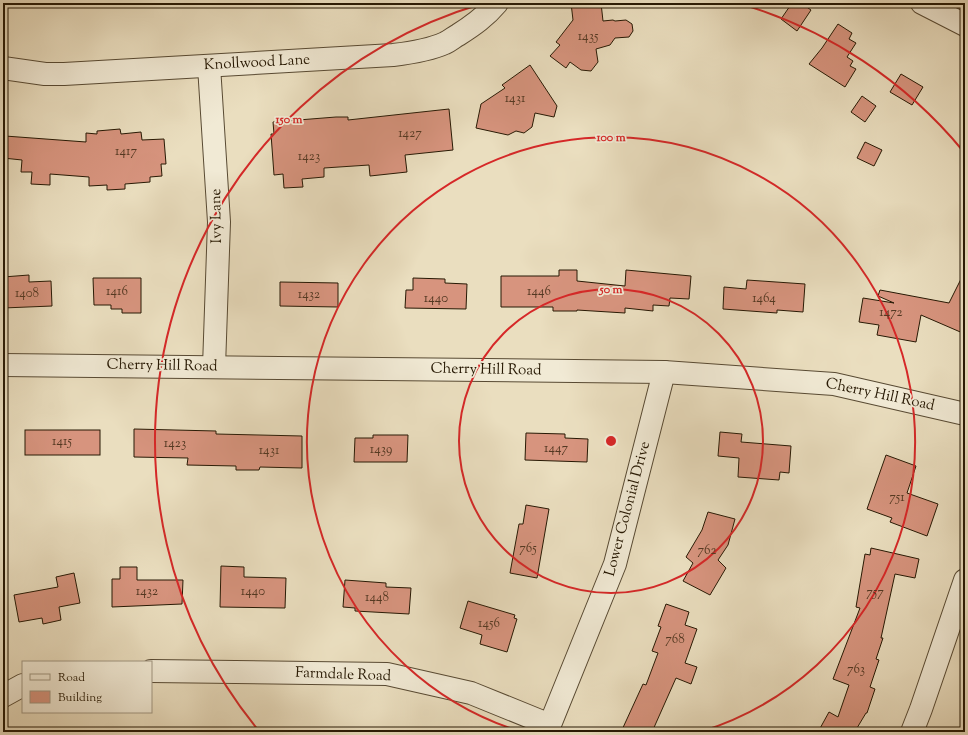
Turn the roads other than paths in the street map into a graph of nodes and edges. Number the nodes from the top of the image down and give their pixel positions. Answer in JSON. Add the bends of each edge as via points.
{"nodes":[{"id":1,"x":497,"y":3,"type":"edge"},
{"id":2,"x":922,"y":3,"type":"edge"},
{"id":3,"x":965,"y":25,"type":"edge"},
{"id":4,"x":210,"y":66,"type":"junction"},
{"id":5,"x":3,"y":68,"type":"edge"},
{"id":6,"x":3,"y":365,"type":"edge"},
{"id":7,"x":214,"y":367,"type":"junction"},
{"id":8,"x":664,"y":372,"type":"junction"},
{"id":9,"x":965,"y":414,"type":"edge"},
{"id":10,"x":965,"y":580,"type":"edge"},
{"id":11,"x":152,"y":670,"type":"edge"},
{"id":12,"x":22,"y":686,"type":"edge"},
{"id":13,"x":3,"y":696,"type":"edge"},
{"id":14,"x":549,"y":729,"type":"edge"},
{"id":15,"x":912,"y":732,"type":"edge"}],
"edges":[{"from":1,"to":4,"type":"street","name":"Knollwood Lane","via":[[473,25],[444,43],[410,53]]},
{"from":2,"to":3,"type":"street"},
{"from":4,"to":5,"type":"street","name":"Knollwood Lane","via":[[64,74]]},
{"from":4,"to":7,"type":"street","name":"Ivy Lane","via":[[219,222]]},
{"from":6,"to":7,"type":"street","name":"Cherry Hill Road"},
{"from":7,"to":8,"type":"street","name":"Cherry Hill Road"},
{"from":8,"to":9,"type":"street","name":"Cherry Hill Road","via":[[834,384]]},
{"from":8,"to":14,"type":"street","name":"Lower Colonial Drive","via":[[615,564]]},
{"from":10,"to":15,"type":"street"},
{"from":11,"to":14,"type":"street","name":"Farmdale Road","via":[[387,674],[471,693]]},
{"from":12,"to":13,"type":"street"}]}
